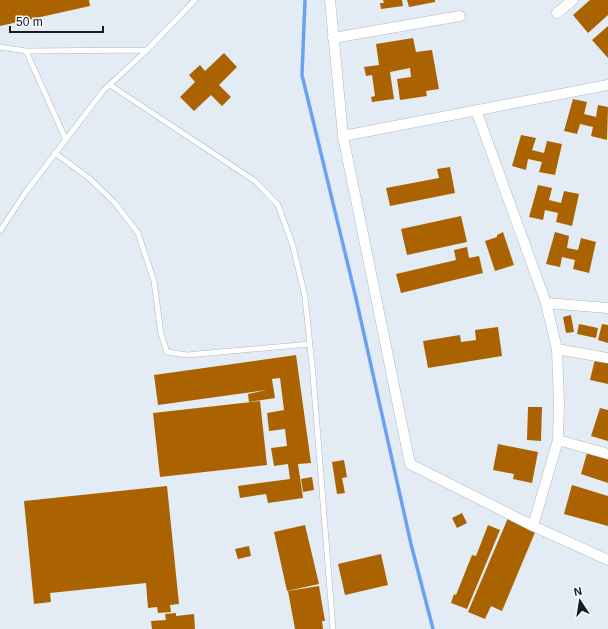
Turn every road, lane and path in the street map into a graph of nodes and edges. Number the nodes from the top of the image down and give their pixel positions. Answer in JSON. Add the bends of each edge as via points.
{"nodes":[{"id":1,"x":195,"y":0,"type":"edge"},
{"id":2,"x":330,"y":0,"type":"edge"},
{"id":3,"x":574,"y":0,"type":"edge"},
{"id":4,"x":557,"y":13,"type":"dead end"},
{"id":5,"x":460,"y":16,"type":"dead end"},
{"id":6,"x":333,"y":38,"type":"junction"},
{"id":7,"x":0,"y":47,"type":"edge"},
{"id":8,"x":147,"y":50,"type":"junction"},
{"id":9,"x":26,"y":51,"type":"junction"},
{"id":10,"x":110,"y":85,"type":"junction"},
{"id":11,"x":608,"y":85,"type":"edge"},
{"id":12,"x":476,"y":110,"type":"junction"},
{"id":13,"x":343,"y":136,"type":"junction"},
{"id":14,"x":66,"y":140,"type":"junction"},
{"id":15,"x":56,"y":153,"type":"junction"},
{"id":16,"x":0,"y":231,"type":"edge"},
{"id":17,"x":546,"y":303,"type":"junction"},
{"id":18,"x":608,"y":308,"type":"edge"},
{"id":19,"x":310,"y":344,"type":"junction"},
{"id":20,"x":557,"y":349,"type":"junction"},
{"id":21,"x":608,"y":358,"type":"edge"},
{"id":22,"x":558,"y":440,"type":"junction"},
{"id":23,"x":608,"y":454,"type":"edge"},
{"id":24,"x":533,"y":526,"type":"junction"},
{"id":25,"x":608,"y":560,"type":"edge"},
{"id":26,"x":332,"y":629,"type":"edge"}],
"edges":[{"from":1,"to":8,"type":"lane"},
{"from":2,"to":6,"type":"street"},
{"from":3,"to":4,"type":"street"},
{"from":5,"to":6,"type":"street"},
{"from":6,"to":13,"type":"street"},
{"from":7,"to":9,"type":"lane"},
{"from":8,"to":9,"type":"lane"},
{"from":8,"to":10,"type":"lane"},
{"from":9,"to":14,"type":"lane"},
{"from":10,"to":14,"type":"lane"},
{"from":10,"to":19,"type":"lane","via":[[255,181],[278,205],[293,246],[302,282]]},
{"from":11,"to":12,"type":"street"},
{"from":12,"to":13,"type":"street"},
{"from":12,"to":17,"type":"street"},
{"from":13,"to":24,"type":"street","via":[[410,464]]},
{"from":14,"to":15,"type":"lane"},
{"from":15,"to":16,"type":"lane"},
{"from":15,"to":19,"type":"lane","via":[[116,203],[138,233],[154,281],[161,334],[167,352],[187,355]]},
{"from":17,"to":18,"type":"street"},
{"from":17,"to":20,"type":"street"},
{"from":19,"to":26,"type":"lane"},
{"from":20,"to":21,"type":"street"},
{"from":20,"to":22,"type":"street"},
{"from":22,"to":23,"type":"street"},
{"from":22,"to":24,"type":"street"},
{"from":24,"to":25,"type":"street"}]}
